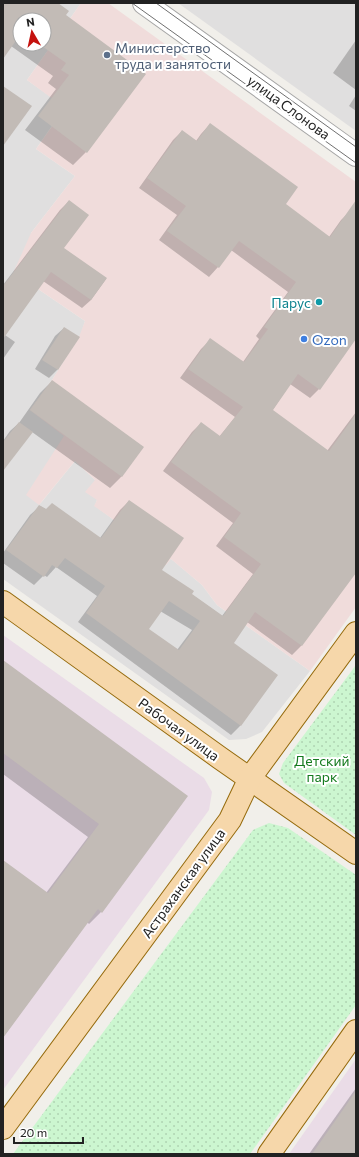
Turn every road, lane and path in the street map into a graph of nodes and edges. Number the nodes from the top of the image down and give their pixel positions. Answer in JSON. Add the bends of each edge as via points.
{"nodes":[{"id":1,"x":144,"y":3,"type":"edge"},
{"id":2,"x":356,"y":155,"type":"edge"},
{"id":3,"x":3,"y":602,"type":"edge"},
{"id":4,"x":356,"y":633,"type":"edge"},
{"id":5,"x":250,"y":778,"type":"junction"},
{"id":6,"x":356,"y":853,"type":"edge"},
{"id":7,"x":356,"y":1031,"type":"edge"},
{"id":8,"x":3,"y":1128,"type":"edge"},
{"id":9,"x":269,"y":1154,"type":"edge"}],
"edges":[{"from":1,"to":2,"type":"street","name":"улица Слонова"},
{"from":3,"to":5,"type":"main road","name":"Рабочая улица"},
{"from":4,"to":5,"type":"main road","name":"Астраханская улица"},
{"from":5,"to":6,"type":"main road","name":"Рабочая улица"},
{"from":5,"to":8,"type":"main road","name":"Астраханская улица","via":[[230,820]]},
{"from":7,"to":9,"type":"main road"}]}
